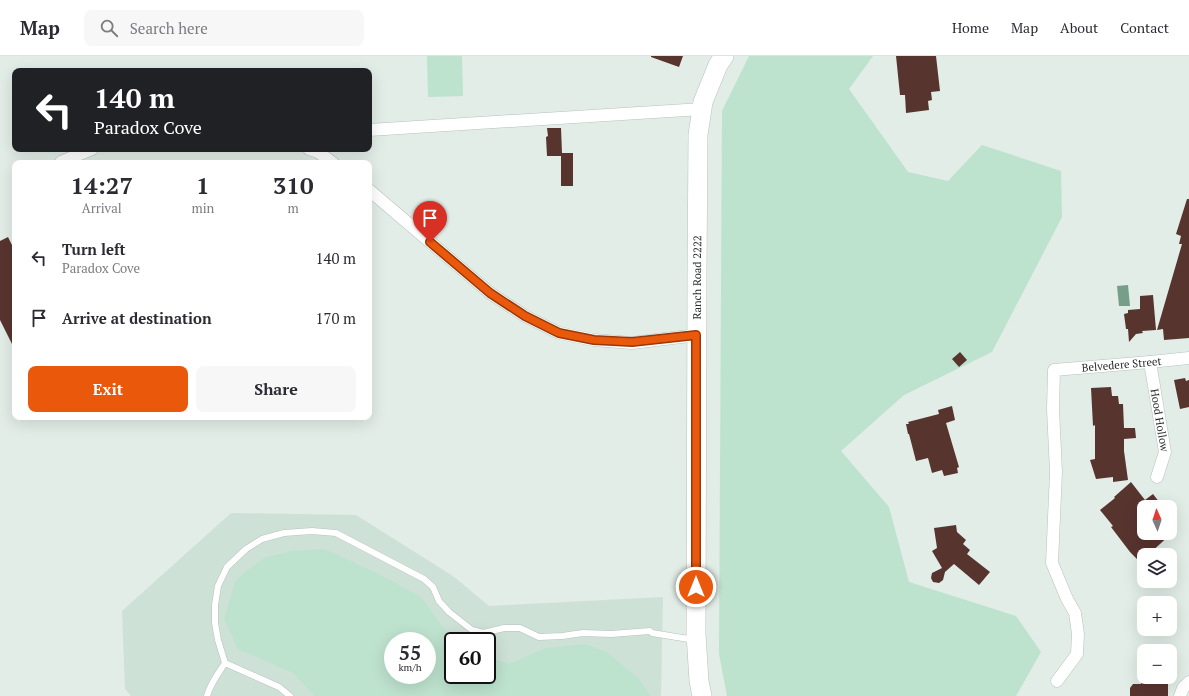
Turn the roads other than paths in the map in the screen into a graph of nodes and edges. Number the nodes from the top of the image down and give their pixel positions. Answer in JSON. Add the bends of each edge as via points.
{"nodes":[{"id":1,"x":724,"y":56,"type":"edge"},
{"id":2,"x":702,"y":109,"type":"junction"},
{"id":3,"x":372,"y":130,"type":"edge"},
{"id":4,"x":85,"y":152,"type":"edge"},
{"id":5,"x":318,"y":152,"type":"edge"},
{"id":6,"x":66,"y":160,"type":"edge"},
{"id":7,"x":329,"y":160,"type":"edge"},
{"id":8,"x":372,"y":193,"type":"edge"},
{"id":9,"x":696,"y":335,"type":"junction"},
{"id":10,"x":1189,"y":358,"type":"edge"},
{"id":11,"x":1150,"y":362,"type":"junction"},
{"id":12,"x":1158,"y":477,"type":"dead end"},
{"id":13,"x":697,"y":640,"type":"junction"},
{"id":14,"x":225,"y":663,"type":"junction"},
{"id":15,"x":1057,"y":681,"type":"dead end"},
{"id":16,"x":1189,"y":682,"type":"edge"},
{"id":17,"x":207,"y":696,"type":"edge"},
{"id":18,"x":290,"y":696,"type":"edge"},
{"id":19,"x":702,"y":696,"type":"edge"},
{"id":20,"x":1180,"y":696,"type":"edge"}],
"edges":[{"from":1,"to":2,"type":"main road","name":"Ranch Road 2222","via":[[718,65]]},
{"from":2,"to":3,"type":"street"},
{"from":2,"to":9,"type":"main road","name":"Ranch Road 2222","via":[[698,135]]},
{"from":4,"to":6,"type":"street"},
{"from":5,"to":7,"type":"street"},
{"from":8,"to":9,"type":"street","via":[[490,293],[525,316],[559,333],[594,340],[632,342]]},
{"from":9,"to":13,"type":"main road","name":"Ranch Road 2222"},
{"from":10,"to":11,"type":"street","name":"Belvedere Street"},
{"from":11,"to":12,"type":"street","name":"Hood Hollow","via":[[1165,452]]},
{"from":11,"to":15,"type":"street","name":"Belvedere Street","via":[[1054,370],[1056,472],[1052,563],[1075,613],[1078,634],[1077,654]]},
{"from":13,"to":14,"type":"lane","via":[[650,631],[539,637],[520,628],[478,632],[448,612],[439,601],[433,587],[424,579],[336,534],[312,531],[284,533],[262,539],[246,549],[227,567],[218,586],[214,605],[217,634]]},
{"from":13,"to":19,"type":"main road","name":"Ranch Road 2222"},
{"from":14,"to":17,"type":"lane"},
{"from":14,"to":18,"type":"lane","via":[[279,687]]},
{"from":16,"to":20,"type":"street"}]}
